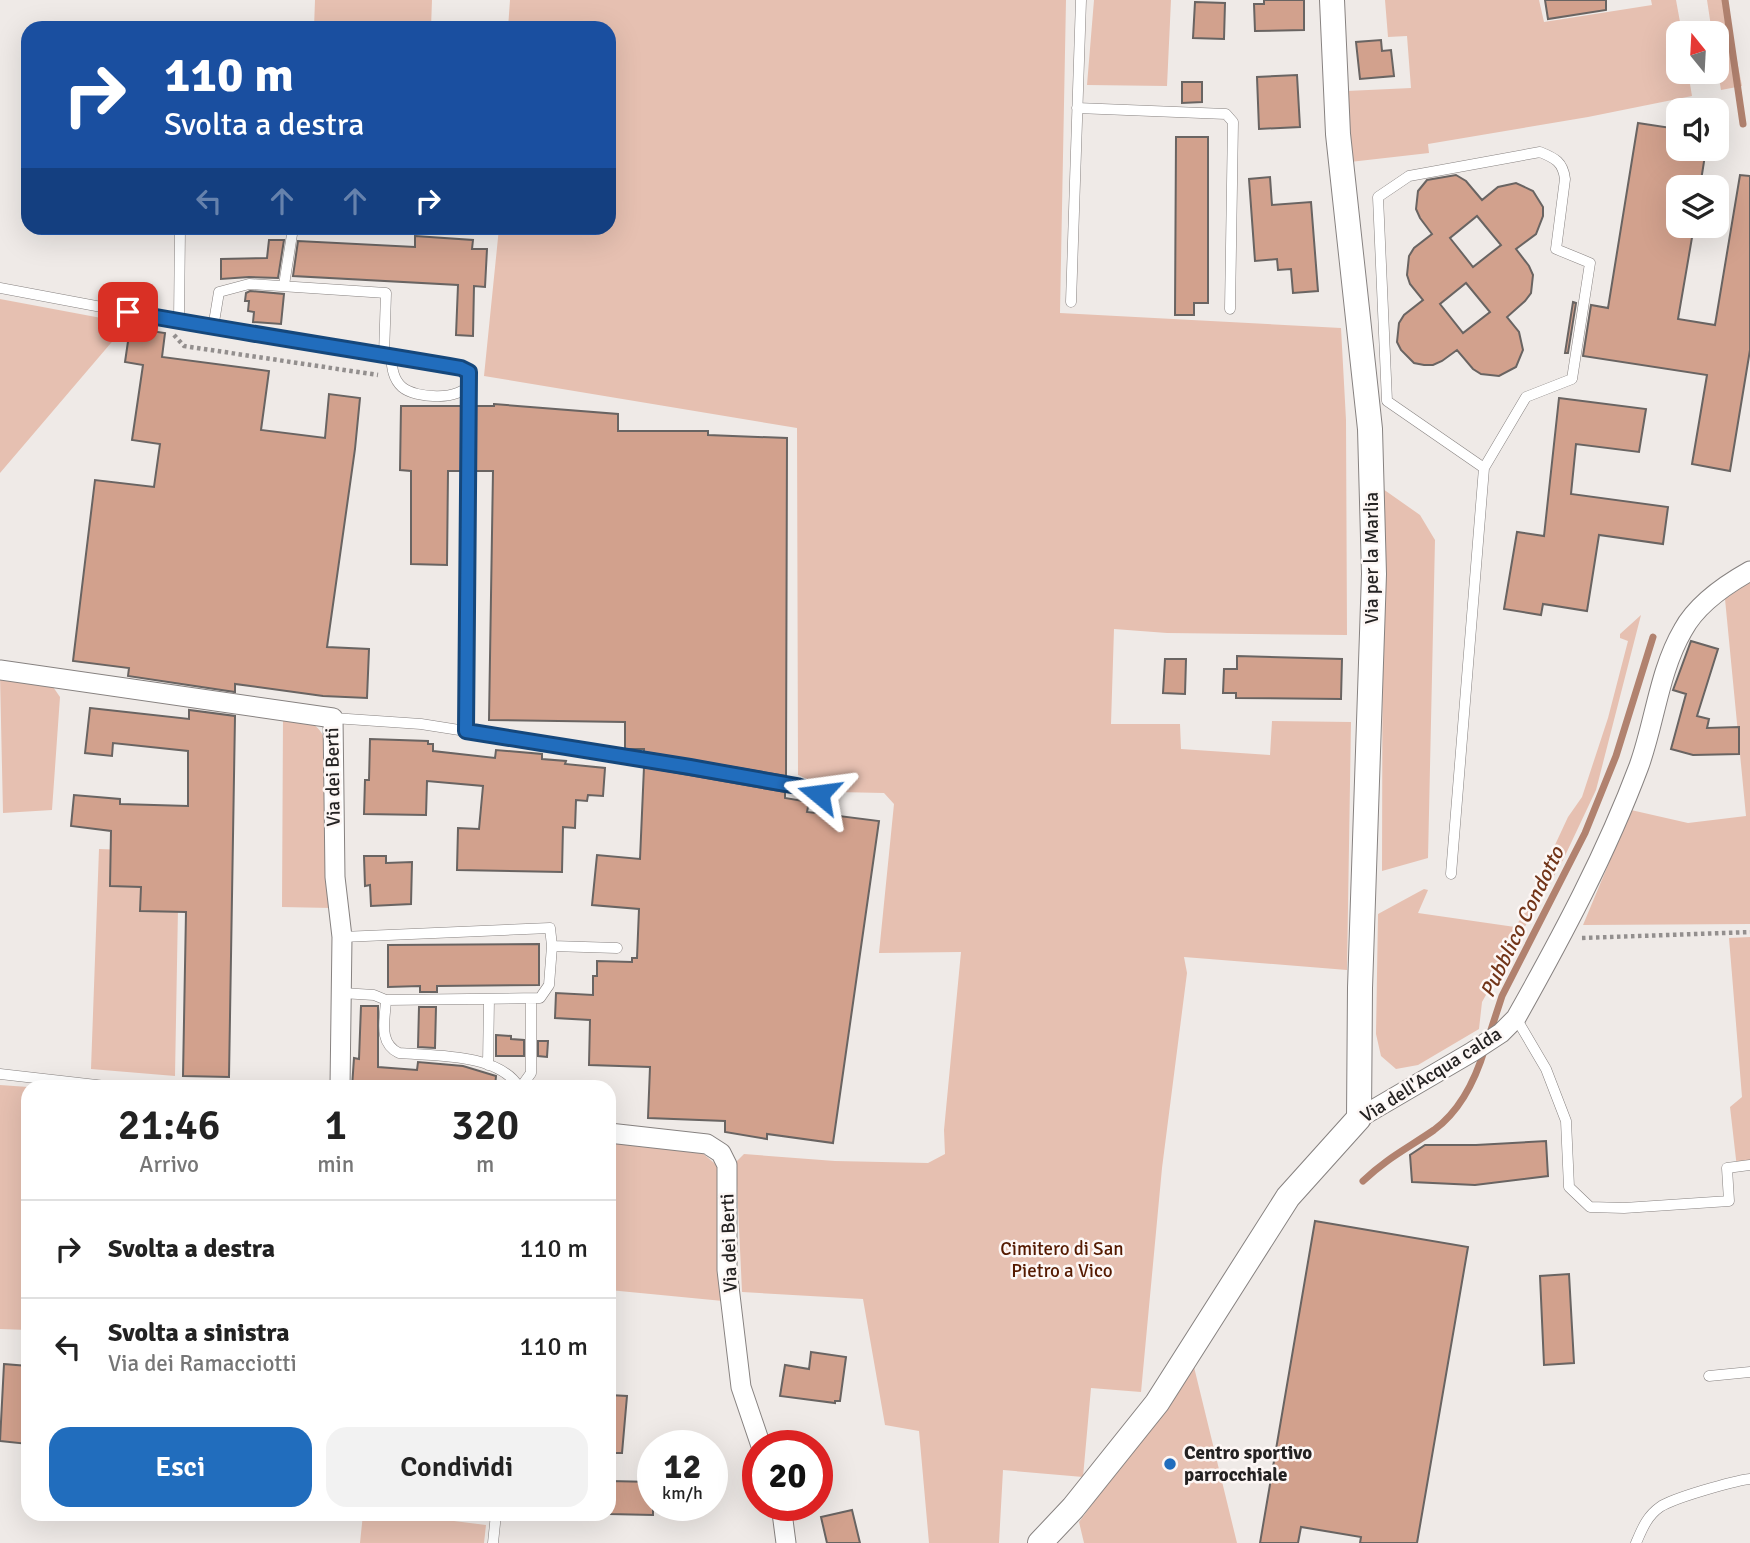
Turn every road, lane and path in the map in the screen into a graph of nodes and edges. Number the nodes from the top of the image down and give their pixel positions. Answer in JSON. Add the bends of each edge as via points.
{"nodes":[{"id":1,"x":1081,"y":0,"type":"edge"},
{"id":2,"x":1332,"y":0,"type":"edge"},
{"id":3,"x":1077,"y":108,"type":"junction"},
{"id":4,"x":180,"y":235,"type":"edge"},
{"id":5,"x":292,"y":235,"type":"edge"},
{"id":6,"x":284,"y":285,"type":"junction"},
{"id":7,"x":0,"y":288,"type":"edge"},
{"id":8,"x":1071,"y":302,"type":"dead end"},
{"id":9,"x":1230,"y":309,"type":"dead end"},
{"id":10,"x":179,"y":321,"type":"junction"},
{"id":11,"x":213,"y":328,"type":"junction"},
{"id":12,"x":387,"y":356,"type":"junction"},
{"id":13,"x":393,"y":374,"type":"junction"},
{"id":14,"x":467,"y":388,"type":"junction"},
{"id":15,"x":1484,"y":468,"type":"junction"},
{"id":16,"x":1750,"y":571,"type":"edge"},
{"id":17,"x":0,"y":670,"type":"edge"},
{"id":18,"x":333,"y":718,"type":"junction"},
{"id":19,"x":466,"y":731,"type":"junction"},
{"id":20,"x":819,"y":794,"type":"dead end"},
{"id":21,"x":1451,"y":874,"type":"dead end"},
{"id":22,"x":1750,"y":932,"type":"edge"},
{"id":23,"x":342,"y":937,"type":"junction"},
{"id":24,"x":1560,"y":939,"type":"junction"},
{"id":25,"x":552,"y":946,"type":"junction"},
{"id":26,"x":617,"y":948,"type":"dead end"},
{"id":27,"x":341,"y":993,"type":"junction"},
{"id":28,"x":489,"y":999,"type":"junction"},
{"id":29,"x":531,"y":999,"type":"junction"},
{"id":30,"x":386,"y":1000,"type":"junction"},
{"id":31,"x":1516,"y":1018,"type":"junction"},
{"id":32,"x":488,"y":1065,"type":"junction"},
{"id":33,"x":0,"y":1074,"type":"edge"},
{"id":34,"x":53,"y":1080,"type":"edge"},
{"id":35,"x":340,"y":1080,"type":"edge"},
{"id":36,"x":515,"y":1080,"type":"edge"},
{"id":37,"x":526,"y":1080,"type":"edge"},
{"id":38,"x":1359,"y":1118,"type":"junction"},
{"id":39,"x":616,"y":1134,"type":"edge"},
{"id":40,"x":1750,"y":1165,"type":"edge"},
{"id":41,"x":1750,"y":1372,"type":"edge"},
{"id":42,"x":1709,"y":1376,"type":"dead end"},
{"id":43,"x":756,"y":1430,"type":"edge"},
{"id":44,"x":1750,"y":1479,"type":"edge"},
{"id":45,"x":495,"y":1521,"type":"edge"},
{"id":46,"x":783,"y":1521,"type":"edge"},
{"id":47,"x":493,"y":1543,"type":"edge"},
{"id":48,"x":786,"y":1543,"type":"edge"},
{"id":49,"x":1040,"y":1543,"type":"edge"},
{"id":50,"x":1636,"y":1543,"type":"edge"}],
"edges":[{"from":1,"to":3,"type":"lane"},
{"from":2,"to":38,"type":"street","name":"Via per la Marlia","via":[[1338,134],[1370,429],[1374,573]]},
{"from":3,"to":8,"type":"lane"},
{"from":3,"to":9,"type":"lane","via":[[1226,114],[1233,122]]},
{"from":4,"to":10,"type":"lane"},
{"from":5,"to":6,"type":"lane"},
{"from":6,"to":11,"type":"lane","via":[[249,284],[219,292]]},
{"from":6,"to":12,"type":"lane","via":[[386,293]]},
{"from":7,"to":10,"type":"lane"},
{"from":10,"to":11,"type":"lane"},
{"from":10,"to":13,"type":"path","via":[[174,338],[184,346]]},
{"from":11,"to":12,"type":"lane"},
{"from":12,"to":13,"type":"lane"},
{"from":12,"to":14,"type":"lane","via":[[461,368],[469,372]]},
{"from":13,"to":14,"type":"lane","via":[[412,394],[442,397]]},
{"from":14,"to":19,"type":"lane"},
{"from":15,"to":15,"type":"lane","via":[[1387,401],[1378,197],[1409,176],[1540,152],[1564,168],[1556,249],[1590,263],[1572,379],[1526,397]]},
{"from":15,"to":21,"type":"lane"},
{"from":16,"to":24,"type":"street","name":"Via dell'Acqua calda","via":[[1716,594],[1683,629],[1614,830]]},
{"from":17,"to":18,"type":"street","name":"Via dei Berti"},
{"from":18,"to":19,"type":"lane"},
{"from":18,"to":23,"type":"street","name":"Via dei Berti","via":[[335,877]]},
{"from":19,"to":20,"type":"lane","via":[[797,786]]},
{"from":22,"to":24,"type":"path"},
{"from":23,"to":25,"type":"lane","via":[[550,928]]},
{"from":23,"to":27,"type":"street","name":"Via dei Berti"},
{"from":24,"to":31,"type":"street","name":"Via dell'Acqua calda"},
{"from":25,"to":26,"type":"lane"},
{"from":25,"to":29,"type":"lane","via":[[549,985],[540,998]]},
{"from":27,"to":30,"type":"lane"},
{"from":27,"to":35,"type":"street","name":"Via dei Berti"},
{"from":28,"to":29,"type":"lane"},
{"from":28,"to":30,"type":"lane"},
{"from":28,"to":32,"type":"lane"},
{"from":29,"to":37,"type":"lane","via":[[531,1073]]},
{"from":30,"to":32,"type":"lane","via":[[384,1040],[389,1049]]},
{"from":31,"to":38,"type":"street","name":"Via dell'Acqua calda","via":[[1472,1052]]},
{"from":31,"to":40,"type":"lane","via":[[1546,1069],[1566,1121],[1569,1188],[1590,1208],[1729,1201],[1727,1168]]},
{"from":32,"to":36,"type":"lane"},
{"from":33,"to":34,"type":"lane"},
{"from":38,"to":49,"type":"street","name":"Via dell'Acqua calda","via":[[1288,1197],[1157,1402]]},
{"from":39,"to":43,"type":"street","name":"Via dei Berti","via":[[707,1144],[721,1153],[727,1165],[727,1270],[741,1387]]},
{"from":41,"to":42,"type":"lane"},
{"from":44,"to":50,"type":"lane","via":[[1661,1506],[1645,1521]]},
{"from":45,"to":47,"type":"lane"},
{"from":46,"to":48,"type":"street"}]}
